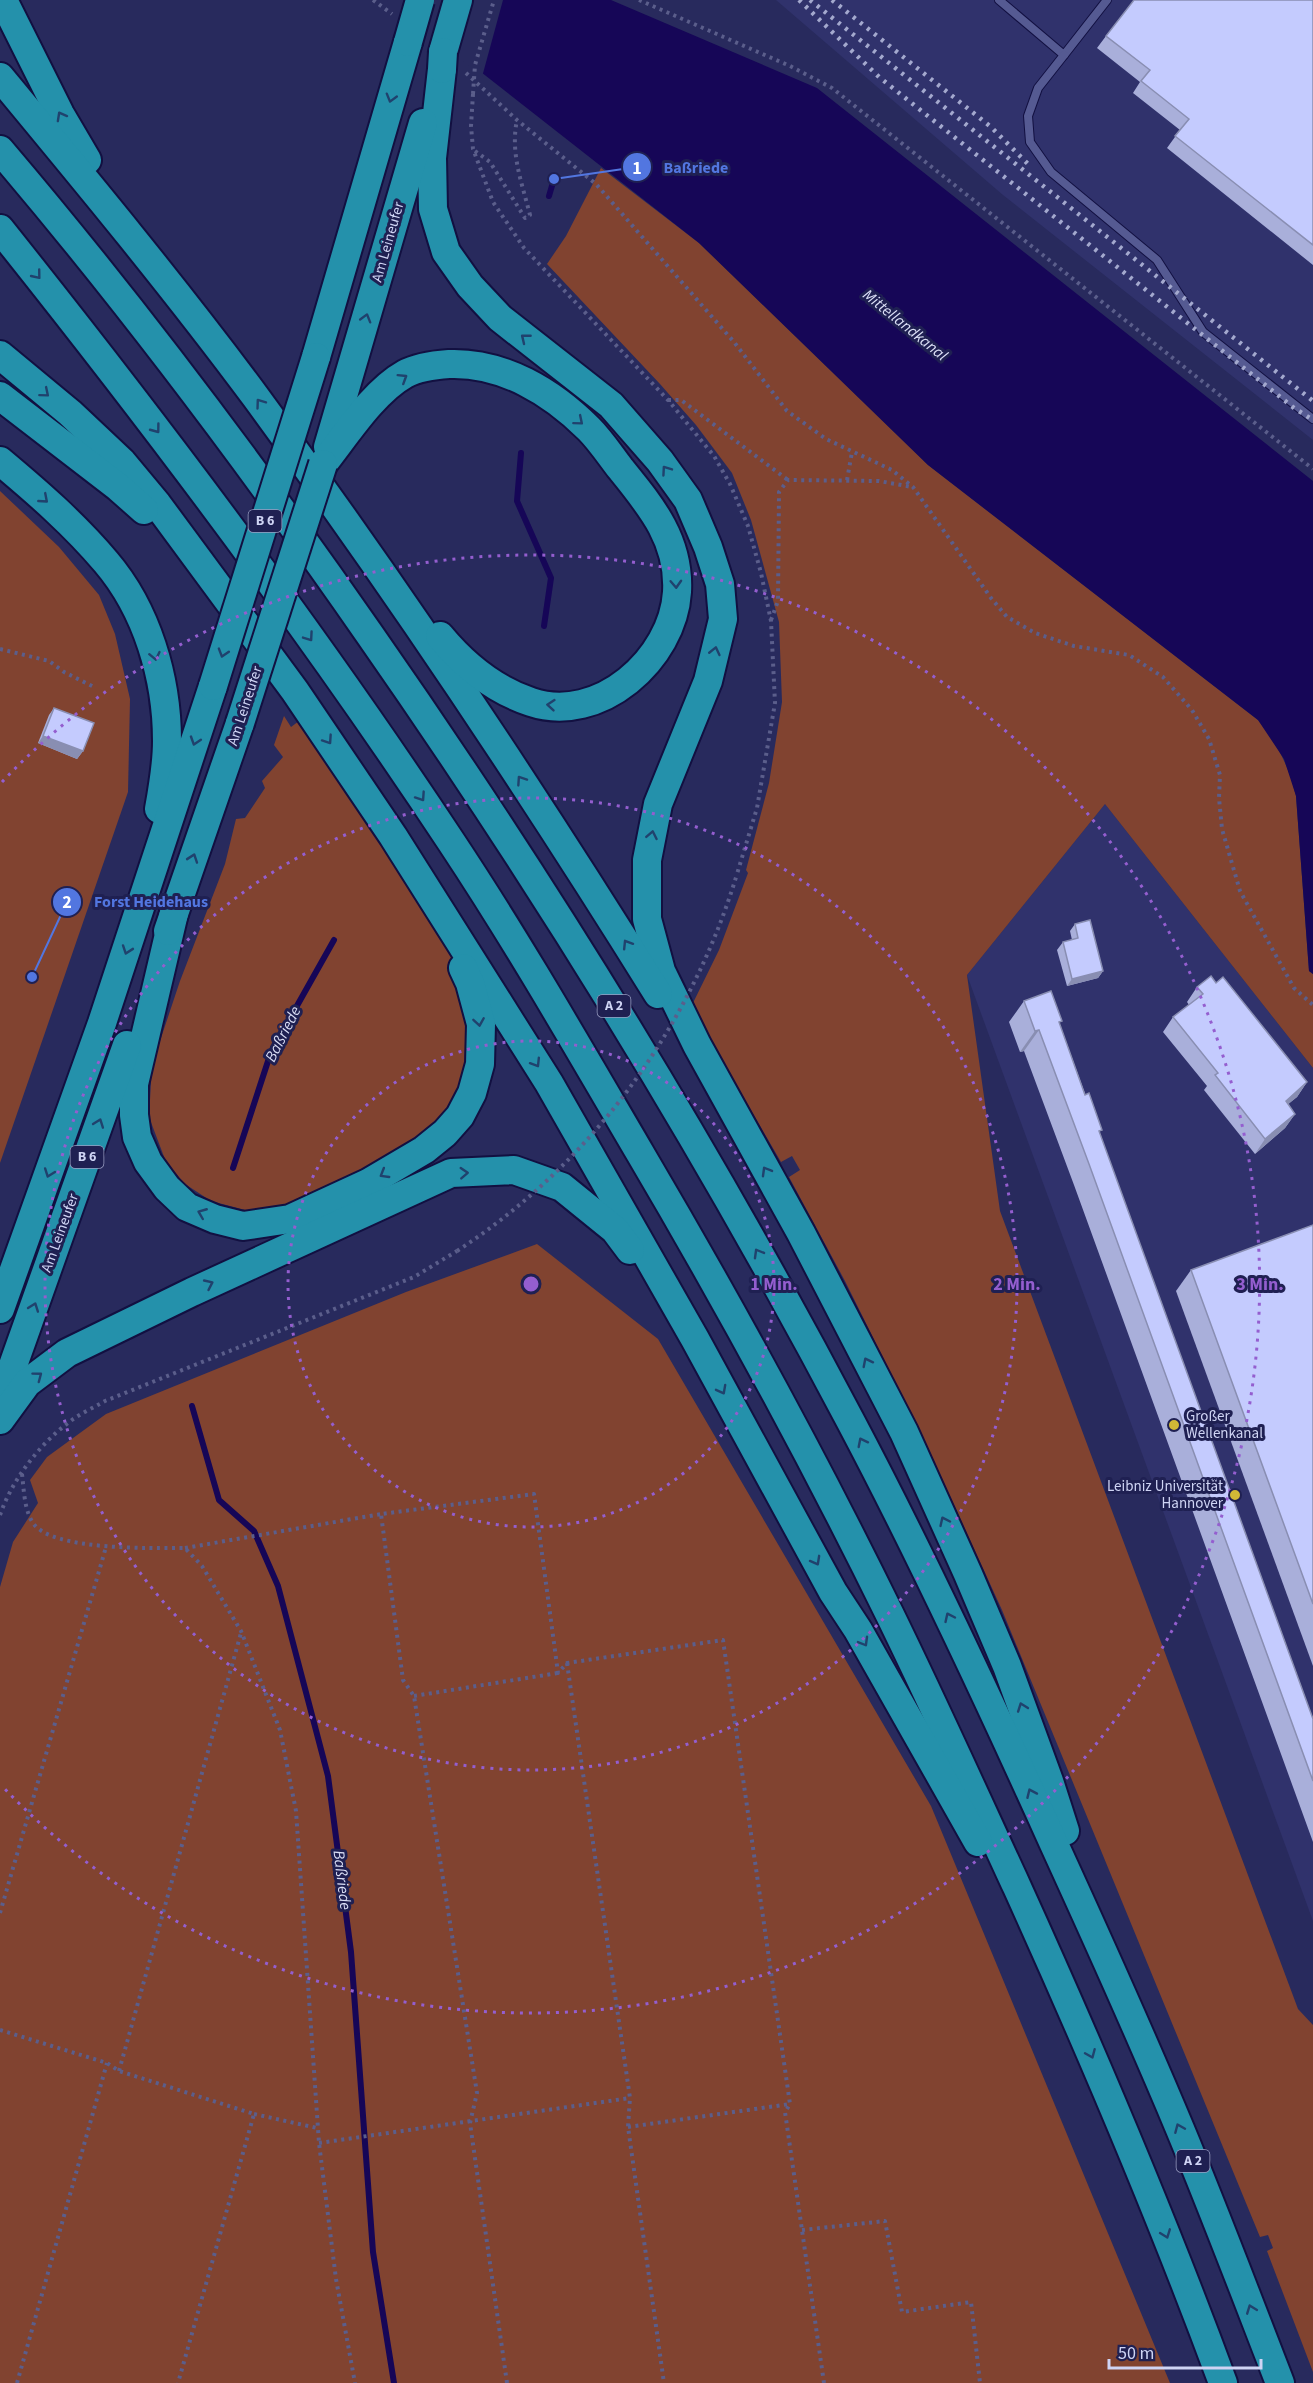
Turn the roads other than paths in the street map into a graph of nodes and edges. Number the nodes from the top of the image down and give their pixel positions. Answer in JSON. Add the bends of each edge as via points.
{"nodes":[{"id":1,"x":3,"y":0,"type":"edge"},
{"id":2,"x":414,"y":0,"type":"edge"},
{"id":3,"x":420,"y":0,"type":"edge"},
{"id":4,"x":458,"y":0,"type":"edge"},
{"id":5,"x":999,"y":0,"type":"edge"},
{"id":6,"x":1107,"y":0,"type":"edge"},
{"id":7,"x":408,"y":42,"type":"junction"},
{"id":8,"x":1064,"y":55,"type":"junction"},
{"id":9,"x":441,"y":62,"type":"junction"},
{"id":10,"x":0,"y":76,"type":"edge"},
{"id":11,"x":0,"y":150,"type":"edge"},
{"id":12,"x":0,"y":230,"type":"edge"},
{"id":13,"x":134,"y":239,"type":"junction"},
{"id":14,"x":0,"y":355,"type":"edge"},
{"id":15,"x":0,"y":396,"type":"edge"},
{"id":16,"x":352,"y":406,"type":"junction"},
{"id":17,"x":1313,"y":419,"type":"edge"},
{"id":18,"x":0,"y":460,"type":"edge"},
{"id":19,"x":368,"y":552,"type":"junction"},
{"id":20,"x":202,"y":562,"type":"junction"},
{"id":21,"x":393,"y":836,"type":"junction"},
{"id":22,"x":146,"y":894,"type":"junction"},
{"id":23,"x":174,"y":913,"type":"junction"},
{"id":24,"x":736,"y":1118,"type":"junction"},
{"id":25,"x":0,"y":1309,"type":"edge"},
{"id":26,"x":695,"y":1339,"type":"junction"},
{"id":27,"x":0,"y":1402,"type":"edge"},
{"id":28,"x":0,"y":1420,"type":"edge"},
{"id":29,"x":1098,"y":1942,"type":"junction"},
{"id":30,"x":1068,"y":2000,"type":"junction"},
{"id":31,"x":1223,"y":2383,"type":"edge"},
{"id":32,"x":1280,"y":2383,"type":"edge"}],
"edges":[{"from":13,"to":1,"type":"highway","one_way":true,"via":[[60,114]]},
{"from":2,"to":7,"type":"highway","bridge":true},
{"from":3,"to":7,"type":"highway","name":"Am Leineufer","number":"B 6","bridge":true},
{"from":4,"to":9,"type":"highway","name":"Am Leineufer"},
{"from":5,"to":8,"type":"lane"},
{"from":6,"to":8,"type":"lane"},
{"from":7,"to":22,"type":"highway","name":"Am Leineufer","number":"B 6","one_way":true,"bridge":true,"via":[[316,357]]},
{"from":8,"to":17,"type":"lane","via":[[1038,88],[1028,116],[1030,142],[1051,172],[1157,260],[1203,332]]},
{"from":16,"to":9,"type":"highway","name":"Am Leineufer","one_way":true},
{"from":24,"to":9,"type":"highway","one_way":true,"via":[[661,971],[647,919],[647,860],[658,804],[708,681],[723,619],[720,584],[688,500],[660,461],[610,405],[500,318],[470,286],[447,252],[433,209],[432,158]]},
{"from":10,"to":13,"type":"highway"},
{"from":29,"to":11,"type":"highway","number":"A 2","one_way":true,"via":[[937,1592],[852,1423],[762,1259],[615,1008],[426,715],[281,507],[140,321]]},
{"from":12,"to":30,"type":"highway","one_way":true,"via":[[100,354],[244,546],[385,744],[456,848],[572,1036],[719,1288],[813,1462],[940,1719]]},
{"from":19,"to":13,"type":"highway","one_way":true,"via":[[254,394]]},
{"from":14,"to":20,"type":"highway","one_way":true,"via":[[122,462]]},
{"from":15,"to":20,"type":"highway","via":[[118,487]]},
{"from":16,"to":19,"type":"highway","one_way":true,"via":[[382,392],[406,374],[435,365],[464,363],[490,368],[543,391],[589,429],[646,499],[664,526],[674,560],[677,592],[661,642],[643,668],[626,683],[581,705],[554,707],[530,702],[484,679],[446,643]]},
{"from":23,"to":16,"type":"highway","name":"Am Leineufer","number":"B 6","one_way":true,"bridge":true,"via":[[323,464]]},
{"from":18,"to":22,"type":"highway","one_way":true,"via":[[55,508],[107,563],[136,605],[152,645],[163,694],[167,741]]},
{"from":24,"to":19,"type":"highway","one_way":true,"via":[[564,843]]},
{"from":20,"to":21,"type":"highway","one_way":true},
{"from":21,"to":23,"type":"highway","one_way":true,"via":[[470,983],[481,1024],[480,1064],[475,1083],[460,1116],[424,1150],[368,1183],[290,1219],[243,1226],[187,1207],[154,1170],[137,1137],[134,1084]]},
{"from":21,"to":26,"type":"highway","one_way":true,"via":[[549,1083]]},
{"from":22,"to":25,"type":"highway","name":"Am Leineufer","number":"B 6","one_way":true},
{"from":27,"to":23,"type":"highway","name":"Am Leineufer","number":"B 6","one_way":true},
{"from":29,"to":24,"type":"highway","one_way":true,"via":[[1049,1781],[968,1574],[904,1432],[801,1233]]},
{"from":28,"to":26,"type":"highway","one_way":true,"via":[[27,1383],[67,1353],[452,1173],[514,1170],[562,1187],[615,1230]]},
{"from":26,"to":30,"type":"highway","one_way":true,"via":[[833,1592]]},
{"from":32,"to":29,"type":"highway","number":"A 2","one_way":true,"via":[[1180,2129]]},
{"from":30,"to":31,"type":"highway","one_way":true,"via":[[1160,2218]]}]}
